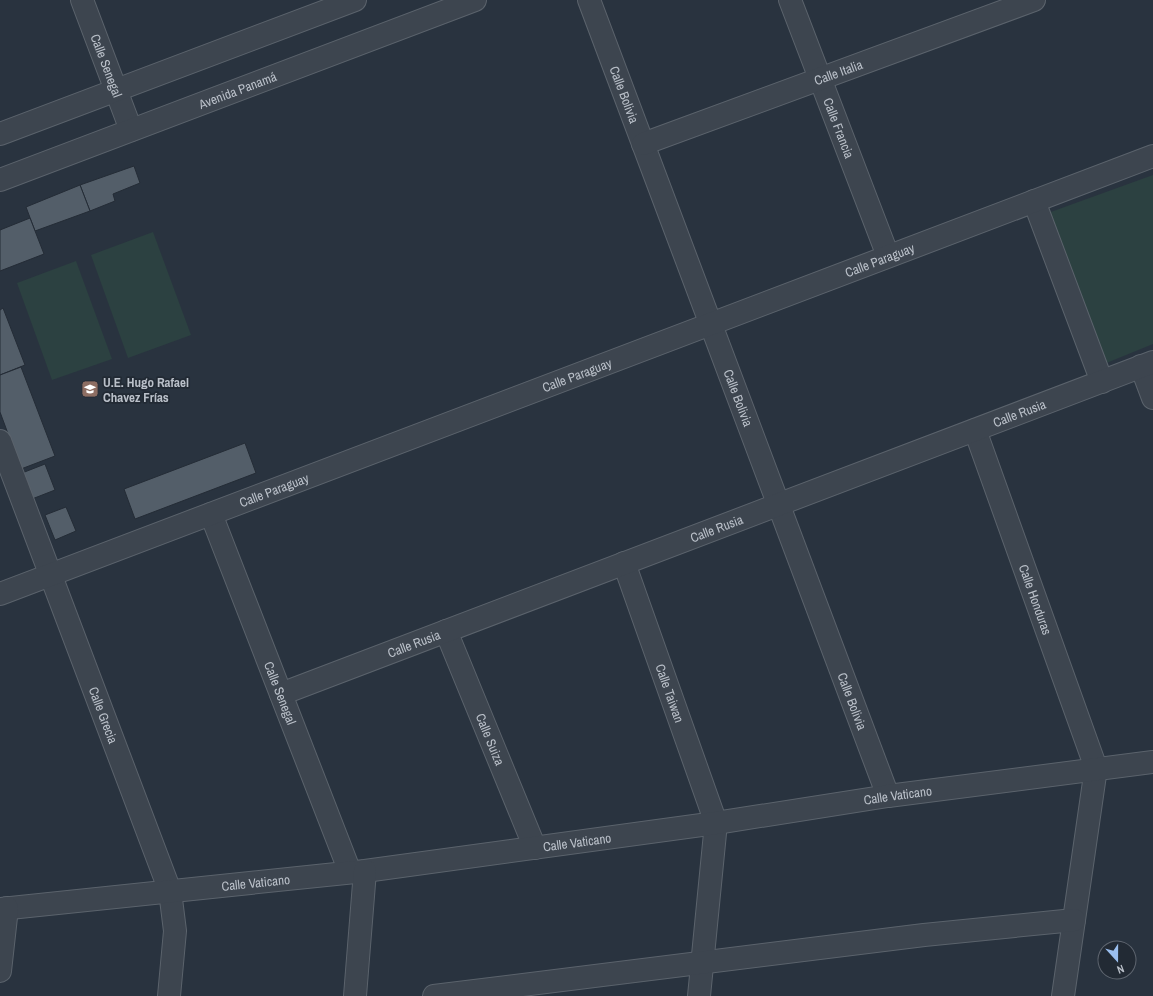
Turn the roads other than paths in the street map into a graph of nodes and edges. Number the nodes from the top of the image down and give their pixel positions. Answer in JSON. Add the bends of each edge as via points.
{"nodes":[{"id":1,"x":82,"y":0,"type":"edge"},
{"id":2,"x":355,"y":0,"type":"edge"},
{"id":3,"x":475,"y":0,"type":"edge"},
{"id":4,"x":589,"y":0,"type":"edge"},
{"id":5,"x":790,"y":0,"type":"edge"},
{"id":6,"x":1034,"y":0,"type":"edge"},
{"id":7,"x":821,"y":78,"type":"junction"},
{"id":8,"x":116,"y":90,"type":"junction"},
{"id":9,"x":131,"y":130,"type":"junction"},
{"id":10,"x":0,"y":134,"type":"edge"},
{"id":11,"x":643,"y":144,"type":"junction"},
{"id":12,"x":1153,"y":156,"type":"edge"},
{"id":13,"x":0,"y":180,"type":"edge"},
{"id":14,"x":1034,"y":201,"type":"junction"},
{"id":15,"x":888,"y":256,"type":"junction"},
{"id":16,"x":711,"y":324,"type":"junction"},
{"id":17,"x":1147,"y":364,"type":"edge"},
{"id":18,"x":1102,"y":382,"type":"junction"},
{"id":19,"x":1153,"y":398,"type":"edge"},
{"id":20,"x":975,"y":430,"type":"junction"},
{"id":21,"x":0,"y":441,"type":"edge"},
{"id":22,"x":779,"y":504,"type":"junction"},
{"id":23,"x":211,"y":514,"type":"junction"},
{"id":24,"x":624,"y":563,"type":"junction"},
{"id":25,"x":50,"y":575,"type":"junction"},
{"id":26,"x":0,"y":594,"type":"edge"},
{"id":27,"x":446,"y":631,"type":"junction"},
{"id":28,"x":281,"y":694,"type":"junction"},
{"id":29,"x":1153,"y":762,"type":"edge"},
{"id":30,"x":1096,"y":768,"type":"junction"},
{"id":31,"x":888,"y":796,"type":"junction"},
{"id":32,"x":716,"y":823,"type":"junction"},
{"id":33,"x":535,"y":848,"type":"junction"},
{"id":34,"x":358,"y":871,"type":"junction"},
{"id":35,"x":170,"y":891,"type":"junction"},
{"id":36,"x":4,"y":909,"type":"edge"},
{"id":37,"x":1074,"y":920,"type":"junction"},
{"id":38,"x":702,"y":962,"type":"junction"},
{"id":39,"x":0,"y":971,"type":"edge"},
{"id":40,"x":169,"y":996,"type":"edge"},
{"id":41,"x":355,"y":996,"type":"edge"},
{"id":42,"x":434,"y":996,"type":"edge"},
{"id":43,"x":699,"y":996,"type":"edge"},
{"id":44,"x":1063,"y":996,"type":"edge"}],
"edges":[{"from":1,"to":8,"type":"street","name":"Calle Senegal"},
{"from":2,"to":8,"type":"street"},
{"from":3,"to":9,"type":"street","name":"Avenida Panamá"},
{"from":4,"to":11,"type":"street","name":"Calle Bolivia"},
{"from":5,"to":7,"type":"street","name":"Calle Francia"},
{"from":6,"to":7,"type":"street","name":"Calle Italia"},
{"from":7,"to":11,"type":"street","name":"Calle Italia"},
{"from":7,"to":15,"type":"street","name":"Calle Francia"},
{"from":8,"to":9,"type":"street","name":"Calle Senegal"},
{"from":8,"to":10,"type":"street"},
{"from":9,"to":13,"type":"street","name":"Avenida Panamá"},
{"from":11,"to":16,"type":"street","name":"Calle Bolivia"},
{"from":12,"to":14,"type":"street","name":"Calle Paraguay"},
{"from":14,"to":15,"type":"street","name":"Calle Paraguay"},
{"from":14,"to":18,"type":"street"},
{"from":15,"to":16,"type":"street","name":"Calle Paraguay"},
{"from":16,"to":22,"type":"street","name":"Calle Bolivia"},
{"from":16,"to":23,"type":"street","name":"Calle Paraguay"},
{"from":17,"to":18,"type":"street","name":"Calle Rusia"},
{"from":17,"to":19,"type":"street"},
{"from":18,"to":20,"type":"street","name":"Calle Rusia"},
{"from":20,"to":22,"type":"street","name":"Calle Rusia"},
{"from":20,"to":30,"type":"street","name":"Calle Honduras"},
{"from":21,"to":25,"type":"street","name":"Calle Grecia"},
{"from":22,"to":24,"type":"street","name":"Calle Rusia"},
{"from":22,"to":31,"type":"street","name":"Calle Bolivia"},
{"from":23,"to":25,"type":"street","name":"Calle Paraguay"},
{"from":23,"to":28,"type":"street","name":"Calle Senegal"},
{"from":24,"to":27,"type":"street","name":"Calle Rusia"},
{"from":24,"to":32,"type":"street","name":"Calle Taiwan"},
{"from":25,"to":26,"type":"street","name":"Calle Paraguay"},
{"from":25,"to":35,"type":"street","name":"Calle Grecia"},
{"from":27,"to":28,"type":"street","name":"Calle Rusia"},
{"from":27,"to":33,"type":"street","name":"Calle Suiza"},
{"from":28,"to":34,"type":"street","name":"Calle Senegal"},
{"from":29,"to":30,"type":"street","name":"Calle Vaticano"},
{"from":30,"to":31,"type":"street","name":"Calle Vaticano"},
{"from":30,"to":37,"type":"street"},
{"from":31,"to":32,"type":"street","name":"Calle Vaticano"},
{"from":32,"to":33,"type":"street","name":"Calle Vaticano"},
{"from":32,"to":38,"type":"street"},
{"from":33,"to":34,"type":"street","name":"Calle Vaticano"},
{"from":34,"to":35,"type":"street","name":"Calle Vaticano"},
{"from":34,"to":41,"type":"street"},
{"from":35,"to":36,"type":"street","name":"Calle Vaticano"},
{"from":35,"to":40,"type":"street","name":"Calle Grecia","via":[[174,931]]},
{"from":36,"to":39,"type":"street"},
{"from":37,"to":38,"type":"street"},
{"from":37,"to":44,"type":"street"},
{"from":38,"to":42,"type":"street"},
{"from":38,"to":43,"type":"street"}]}
